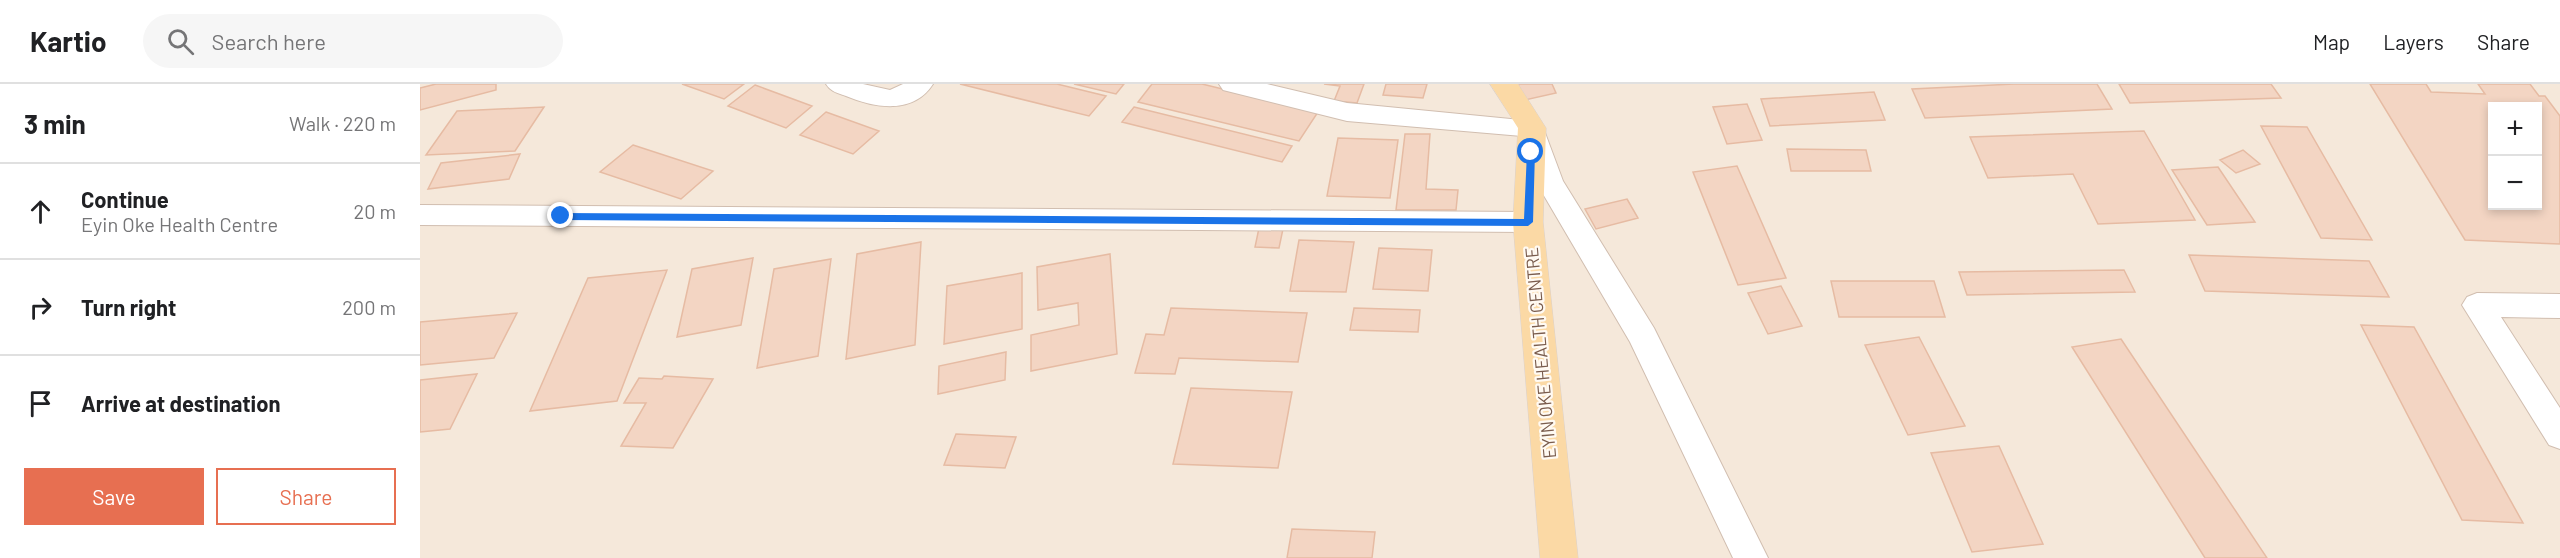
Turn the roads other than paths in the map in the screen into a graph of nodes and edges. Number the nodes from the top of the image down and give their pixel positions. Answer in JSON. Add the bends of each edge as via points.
{"nodes":[{"id":1,"x":839,"y":84,"type":"edge"},
{"id":2,"x":920,"y":84,"type":"edge"},
{"id":3,"x":1232,"y":84,"type":"edge"},
{"id":4,"x":1504,"y":84,"type":"edge"},
{"id":5,"x":1532,"y":128,"type":"junction"},
{"id":6,"x":420,"y":215,"type":"edge"},
{"id":7,"x":1528,"y":222,"type":"junction"},
{"id":8,"x":2560,"y":306,"type":"edge"},
{"id":9,"x":2560,"y":435,"type":"edge"},
{"id":10,"x":1559,"y":558,"type":"edge"},
{"id":11,"x":1751,"y":558,"type":"edge"}],
"edges":[{"from":1,"to":2,"type":"street","via":[[885,101],[907,95]]},
{"from":3,"to":5,"type":"street","via":[[1347,112]]},
{"from":4,"to":5,"type":"main road"},
{"from":5,"to":7,"type":"main road","name":"EYIN OKE HEALTH CENTRE"},
{"from":5,"to":11,"type":"street","via":[[1550,182],[1643,337]]},
{"from":6,"to":7,"type":"street"},
{"from":7,"to":10,"type":"main road","name":"EYIN OKE HEALTH CENTRE"},
{"from":8,"to":9,"type":"street","via":[[2476,305]]}]}
